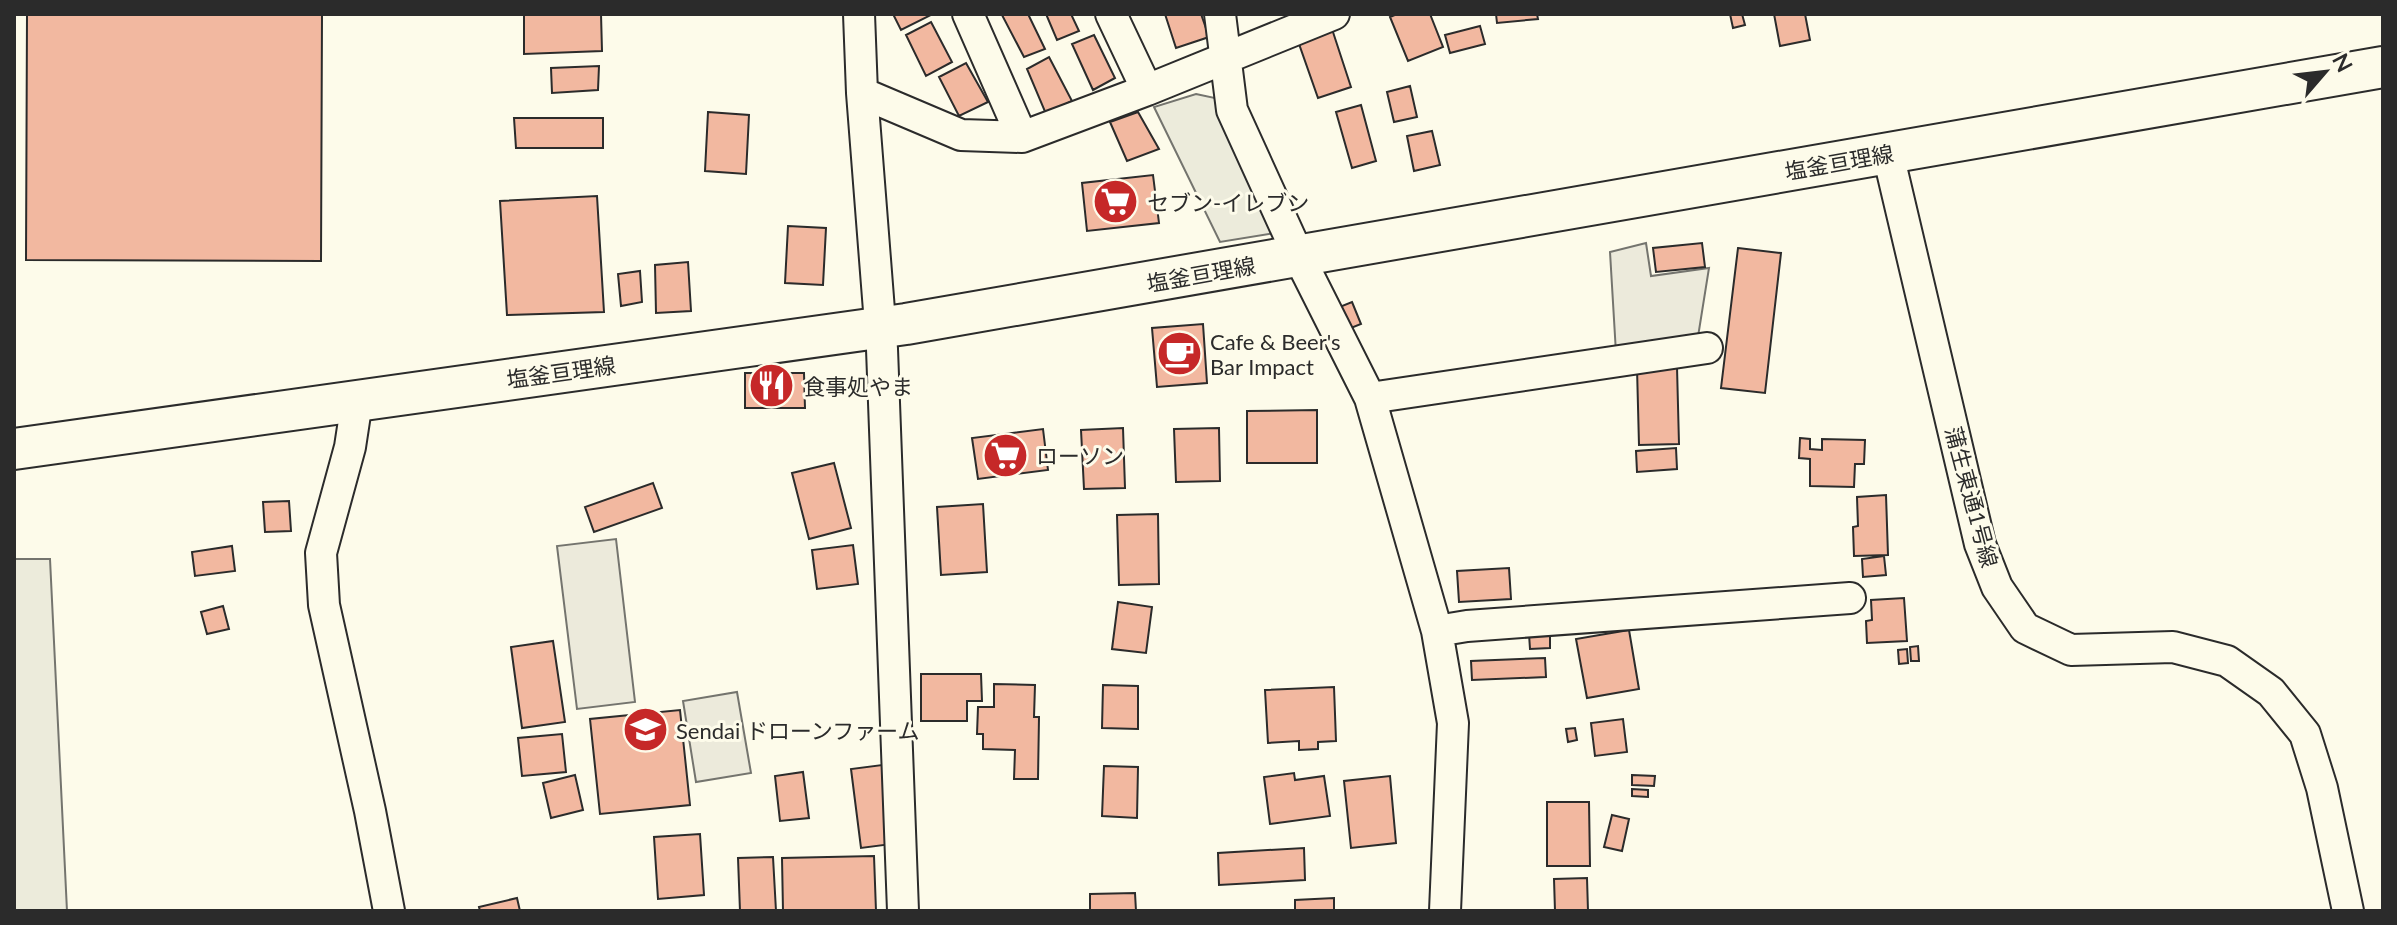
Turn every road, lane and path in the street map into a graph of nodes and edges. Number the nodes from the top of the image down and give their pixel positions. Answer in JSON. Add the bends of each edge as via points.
{"nodes":[{"id":1,"x":859,"y":14,"type":"edge"},
{"id":2,"x":968,"y":14,"type":"edge"},
{"id":3,"x":1111,"y":14,"type":"edge"},
{"id":4,"x":1220,"y":14,"type":"edge"},
{"id":5,"x":1334,"y":14,"type":"edge"},
{"id":6,"x":1226,"y":56,"type":"junction"},
{"id":7,"x":2383,"y":67,"type":"edge"},
{"id":8,"x":1147,"y":90,"type":"junction"},
{"id":9,"x":862,"y":93,"type":"junction"},
{"id":10,"x":1022,"y":137,"type":"junction"},
{"id":11,"x":1888,"y":154,"type":"junction"},
{"id":12,"x":1299,"y":257,"type":"junction"},
{"id":13,"x":880,"y":327,"type":"junction"},
{"id":14,"x":1707,"y":348,"type":"dead end"},
{"id":15,"x":1370,"y":398,"type":"junction"},
{"id":16,"x":357,"y":401,"type":"junction"},
{"id":17,"x":14,"y":449,"type":"edge"},
{"id":18,"x":1850,"y":598,"type":"dead end"},
{"id":19,"x":1437,"y":631,"type":"junction"},
{"id":20,"x":389,"y":911,"type":"edge"},
{"id":21,"x":903,"y":911,"type":"edge"},
{"id":22,"x":1445,"y":911,"type":"edge"},
{"id":23,"x":2348,"y":911,"type":"edge"}],
"edges":[{"from":1,"to":9,"type":"street"},
{"from":2,"to":10,"type":"street"},
{"from":3,"to":8,"type":"street"},
{"from":4,"to":6,"type":"street"},
{"from":5,"to":6,"type":"street"},
{"from":6,"to":8,"type":"street"},
{"from":6,"to":12,"type":"street","via":[[1232,110]]},
{"from":7,"to":11,"type":"main road","name":"塩釜亘理線"},
{"from":8,"to":10,"type":"street"},
{"from":9,"to":10,"type":"street","via":[[961,135]]},
{"from":9,"to":13,"type":"street"},
{"from":11,"to":12,"type":"main road","name":"塩釜亘理線"},
{"from":11,"to":23,"type":"street","name":"蒲生東通1号線","via":[[1980,544],[1997,587],[2025,628],[2071,650],[2173,647],[2227,661],[2271,692],[2305,734]]},
{"from":12,"to":13,"type":"main road","name":"塩釜亘理線"},
{"from":12,"to":15,"type":"street"},
{"from":13,"to":16,"type":"main road","name":"塩釜亘理線"},
{"from":13,"to":21,"type":"street"},
{"from":14,"to":15,"type":"street"},
{"from":15,"to":19,"type":"street"},
{"from":16,"to":17,"type":"main road","name":"塩釜亘理線"},
{"from":16,"to":20,"type":"street","via":[[321,553],[324,605]]},
{"from":18,"to":19,"type":"street"},
{"from":19,"to":22,"type":"street","via":[[1453,723]]}]}
